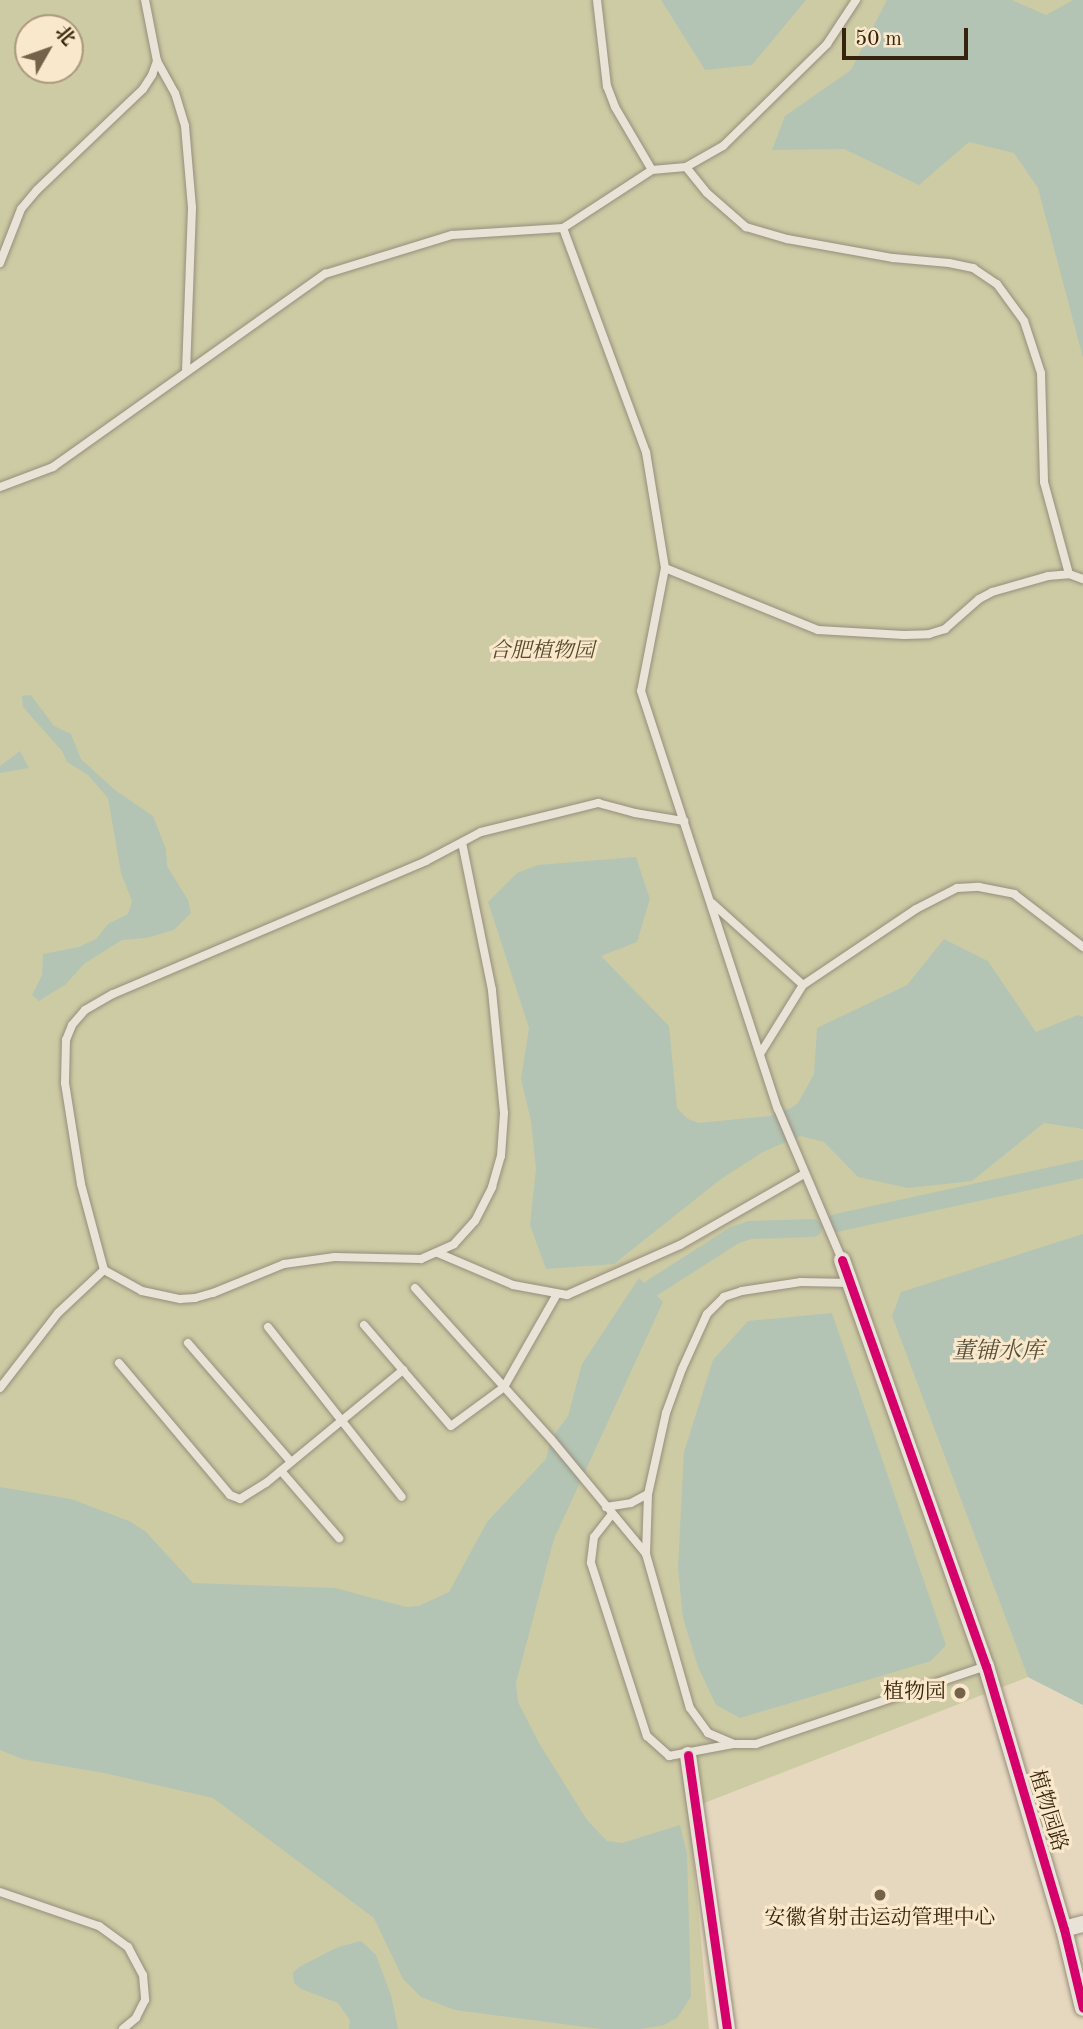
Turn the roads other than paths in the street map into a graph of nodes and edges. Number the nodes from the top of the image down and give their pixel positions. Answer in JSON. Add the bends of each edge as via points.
{"nodes":[{"id":1,"x":145,"y":0,"type":"edge"},
{"id":2,"x":597,"y":0,"type":"edge"},
{"id":3,"x":856,"y":0,"type":"edge"},
{"id":4,"x":157,"y":61,"type":"junction"},
{"id":5,"x":686,"y":167,"type":"junction"},
{"id":6,"x":652,"y":170,"type":"junction"},
{"id":7,"x":563,"y":228,"type":"junction"},
{"id":8,"x":0,"y":263,"type":"edge"},
{"id":9,"x":186,"y":370,"type":"junction"},
{"id":10,"x":0,"y":487,"type":"edge"},
{"id":11,"x":665,"y":568,"type":"junction"},
{"id":12,"x":1069,"y":574,"type":"junction"},
{"id":13,"x":1083,"y":579,"type":"edge"},
{"id":14,"x":684,"y":821,"type":"junction"},
{"id":15,"x":462,"y":843,"type":"junction"},
{"id":16,"x":710,"y":901,"type":"junction"},
{"id":17,"x":1083,"y":947,"type":"edge"},
{"id":18,"x":803,"y":985,"type":"junction"},
{"id":19,"x":760,"y":1054,"type":"junction"},
{"id":20,"x":804,"y":1174,"type":"junction"},
{"id":21,"x":438,"y":1253,"type":"junction"},
{"id":22,"x":842,"y":1259,"type":"joint"},
{"id":23,"x":104,"y":1270,"type":"junction"},
{"id":24,"x":851,"y":1283,"type":"junction"},
{"id":25,"x":415,"y":1288,"type":"dead end"},
{"id":26,"x":557,"y":1294,"type":"junction"},
{"id":27,"x":364,"y":1325,"type":"dead end"},
{"id":28,"x":268,"y":1327,"type":"dead end"},
{"id":29,"x":188,"y":1343,"type":"dead end"},
{"id":30,"x":118,"y":1363,"type":"dead end"},
{"id":31,"x":403,"y":1370,"type":"junction"},
{"id":32,"x":504,"y":1387,"type":"junction"},
{"id":33,"x":0,"y":1388,"type":"edge"},
{"id":34,"x":341,"y":1422,"type":"junction"},
{"id":35,"x":291,"y":1462,"type":"junction"},
{"id":36,"x":281,"y":1471,"type":"junction"},
{"id":37,"x":648,"y":1494,"type":"junction"},
{"id":38,"x":402,"y":1497,"type":"dead end"},
{"id":39,"x":606,"y":1507,"type":"junction"},
{"id":40,"x":612,"y":1514,"type":"junction"},
{"id":41,"x":339,"y":1538,"type":"dead end"},
{"id":42,"x":646,"y":1554,"type":"junction"},
{"id":43,"x":986,"y":1666,"type":"junction"},
{"id":44,"x":734,"y":1744,"type":"junction"},
{"id":45,"x":688,"y":1755,"type":"junction"},
{"id":46,"x":0,"y":1892,"type":"edge"},
{"id":47,"x":1083,"y":1924,"type":"edge"},
{"id":48,"x":1064,"y":1929,"type":"junction"},
{"id":49,"x":1083,"y":2008,"type":"edge"},
{"id":50,"x":123,"y":2029,"type":"edge"},
{"id":51,"x":727,"y":2029,"type":"edge"}],
"edges":[{"from":1,"to":4,"type":"lane"},
{"from":2,"to":6,"type":"lane","via":[[607,86]]},
{"from":3,"to":5,"type":"lane","via":[[827,44],[723,146]]},
{"from":4,"to":8,"type":"lane","via":[[143,89],[21,209]]},
{"from":4,"to":9,"type":"lane","via":[[186,126],[192,208]]},
{"from":5,"to":6,"type":"lane"},
{"from":5,"to":12,"type":"lane","via":[[706,194],[746,227],[787,240],[972,268],[997,284],[1024,321],[1041,373],[1044,482]]},
{"from":6,"to":7,"type":"lane"},
{"from":7,"to":9,"type":"lane","via":[[452,235],[324,274]]},
{"from":7,"to":11,"type":"lane","via":[[640,432]]},
{"from":9,"to":10,"type":"lane","via":[[53,467]]},
{"from":11,"to":12,"type":"lane","via":[[818,630],[904,635],[945,629],[992,592]]},
{"from":11,"to":14,"type":"lane","via":[[642,691]]},
{"from":12,"to":13,"type":"lane"},
{"from":14,"to":15,"type":"lane","via":[[598,803],[481,832]]},
{"from":14,"to":16,"type":"lane"},
{"from":15,"to":21,"type":"lane","via":[[492,990],[504,1113],[501,1156],[492,1187],[475,1222]]},
{"from":15,"to":23,"type":"lane","via":[[113,994],[78,1017],[66,1040],[65,1083],[81,1184]]},
{"from":16,"to":18,"type":"lane"},
{"from":16,"to":19,"type":"lane"},
{"from":17,"to":18,"type":"lane","via":[[1014,894],[957,888],[916,909]]},
{"from":18,"to":19,"type":"lane"},
{"from":19,"to":20,"type":"lane"},
{"from":20,"to":22,"type":"lane"},
{"from":20,"to":26,"type":"lane","via":[[680,1245],[576,1292]]},
{"from":21,"to":23,"type":"lane","via":[[421,1259],[335,1258],[284,1264],[213,1293],[180,1299],[142,1291]]},
{"from":21,"to":26,"type":"lane","via":[[513,1285]]},
{"from":22,"to":24,"type":"street","name":"植物园路"},
{"from":23,"to":33,"type":"lane","via":[[58,1313]]},
{"from":24,"to":37,"type":"lane","via":[[801,1282],[742,1291],[713,1306],[666,1413]]},
{"from":24,"to":43,"type":"street","name":"植物园路"},
{"from":25,"to":32,"type":"lane"},
{"from":26,"to":32,"type":"lane"},
{"from":27,"to":31,"type":"lane"},
{"from":28,"to":34,"type":"lane"},
{"from":29,"to":35,"type":"lane"},
{"from":30,"to":36,"type":"lane","via":[[230,1495],[248,1497]]},
{"from":31,"to":32,"type":"lane","via":[[451,1426]]},
{"from":31,"to":34,"type":"lane"},
{"from":32,"to":39,"type":"lane"},
{"from":34,"to":35,"type":"lane"},
{"from":34,"to":38,"type":"lane"},
{"from":35,"to":36,"type":"lane"},
{"from":36,"to":41,"type":"lane"},
{"from":37,"to":39,"type":"lane","via":[[631,1503]]},
{"from":37,"to":42,"type":"lane"},
{"from":39,"to":40,"type":"lane"},
{"from":40,"to":42,"type":"lane"},
{"from":40,"to":45,"type":"lane","via":[[594,1537],[591,1563],[647,1736],[669,1756]]},
{"from":42,"to":44,"type":"lane","via":[[693,1715],[708,1733]]},
{"from":43,"to":44,"type":"lane","via":[[755,1744]]},
{"from":43,"to":48,"type":"street","name":"植物园路"},
{"from":44,"to":45,"type":"lane"},
{"from":45,"to":51,"type":"street"},
{"from":46,"to":50,"type":"lane","via":[[99,1926],[128,1947],[143,1975],[145,2000],[136,2018]]},
{"from":47,"to":48,"type":"street"},
{"from":48,"to":49,"type":"street","name":"植物园路"}]}
